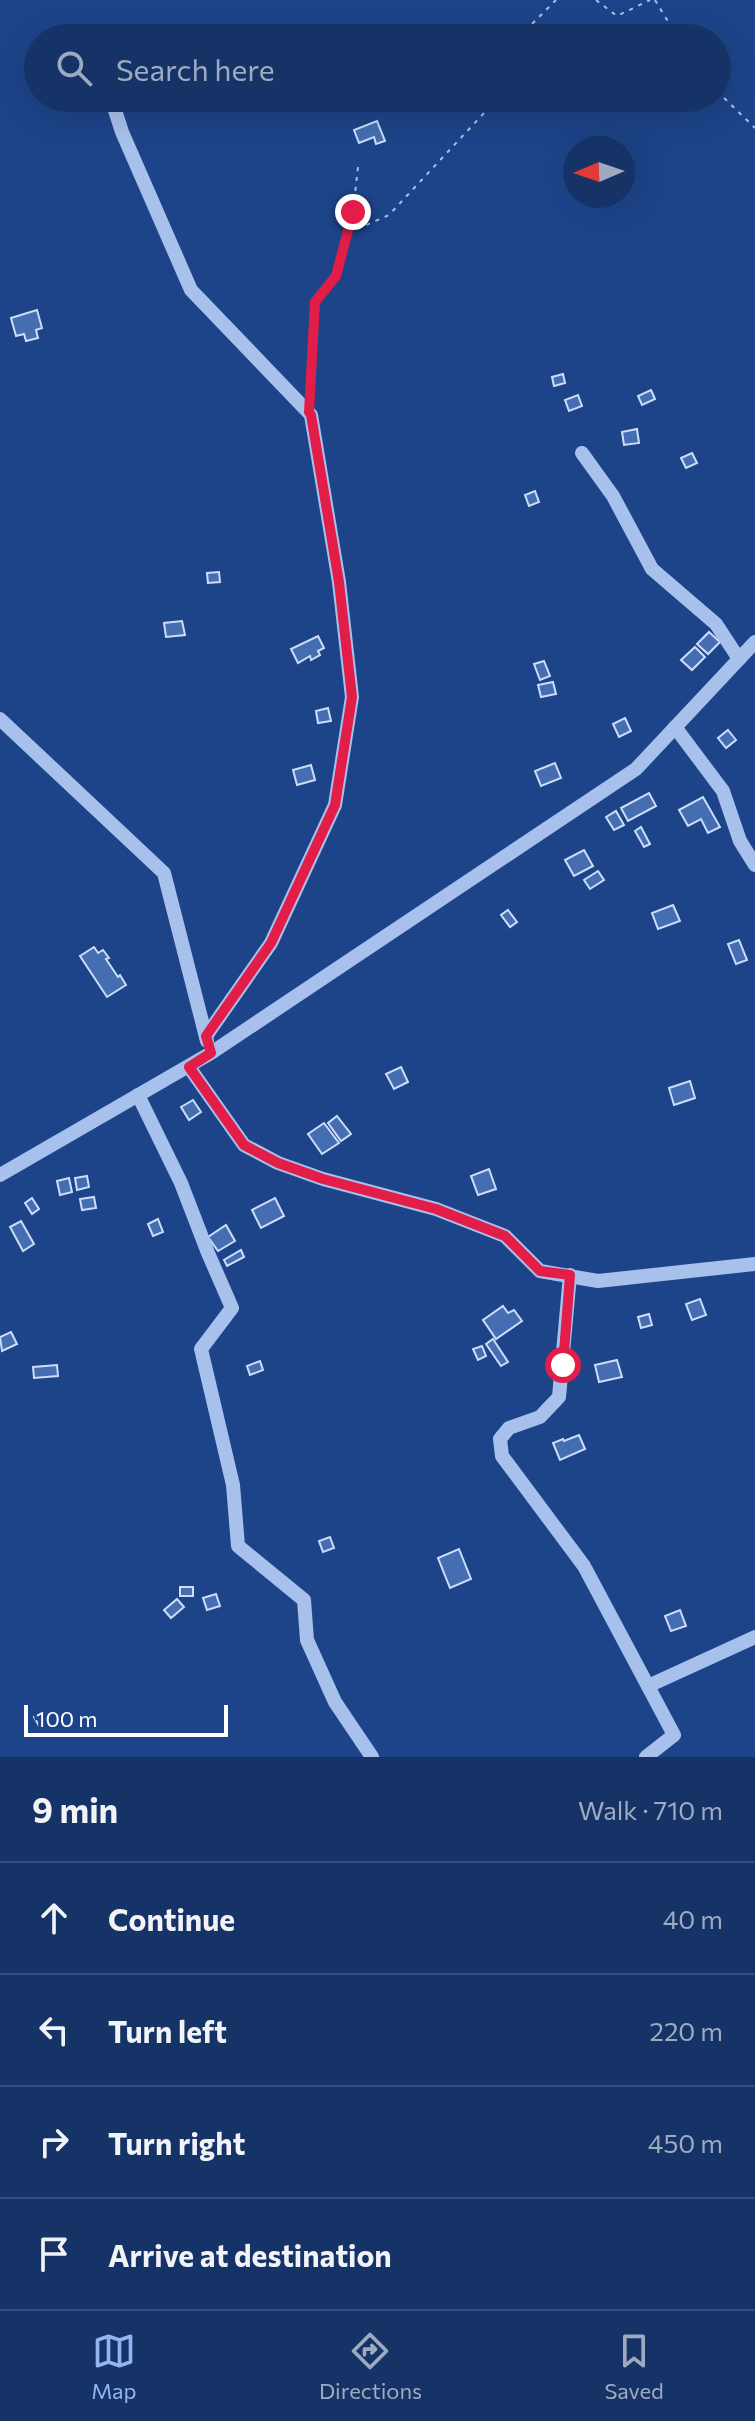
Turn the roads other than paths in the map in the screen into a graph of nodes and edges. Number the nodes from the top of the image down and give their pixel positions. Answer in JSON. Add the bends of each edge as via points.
{"nodes":[{"id":1,"x":116,"y":112,"type":"edge"},
{"id":2,"x":582,"y":453,"type":"dead end"},
{"id":3,"x":755,"y":642,"type":"edge"},
{"id":4,"x":739,"y":659,"type":"junction"},
{"id":5,"x":0,"y":719,"type":"edge"},
{"id":6,"x":675,"y":727,"type":"junction"},
{"id":7,"x":755,"y":865,"type":"edge"},
{"id":8,"x":206,"y":1036,"type":"junction"},
{"id":9,"x":211,"y":1053,"type":"junction"},
{"id":10,"x":189,"y":1067,"type":"junction"},
{"id":11,"x":138,"y":1095,"type":"junction"},
{"id":12,"x":0,"y":1175,"type":"edge"},
{"id":13,"x":755,"y":1264,"type":"edge"},
{"id":14,"x":570,"y":1275,"type":"junction"},
{"id":15,"x":755,"y":1637,"type":"edge"},
{"id":16,"x":648,"y":1686,"type":"junction"},
{"id":17,"x":372,"y":1757,"type":"edge"},
{"id":18,"x":646,"y":1757,"type":"edge"}],
"edges":[{"from":1,"to":8,"type":"street","via":[[191,290],[309,412],[339,582],[352,697],[335,805],[271,943]]},
{"from":2,"to":4,"type":"street","via":[[613,496],[652,569],[716,624]]},
{"from":3,"to":4,"type":"street"},
{"from":4,"to":6,"type":"street"},
{"from":5,"to":8,"type":"street","via":[[164,873]]},
{"from":6,"to":7,"type":"street","via":[[723,791],[740,841]]},
{"from":6,"to":9,"type":"street","via":[[636,769]]},
{"from":8,"to":9,"type":"street"},
{"from":9,"to":10,"type":"street"},
{"from":10,"to":11,"type":"street"},
{"from":10,"to":14,"type":"street","via":[[244,1145],[323,1179],[436,1209],[505,1236],[540,1271]]},
{"from":11,"to":12,"type":"street"},
{"from":11,"to":17,"type":"street","via":[[232,1308],[201,1349],[233,1485],[238,1546],[304,1600],[307,1640],[335,1702]]},
{"from":13,"to":14,"type":"street","via":[[598,1281]]},
{"from":14,"to":16,"type":"street","via":[[559,1397],[540,1417],[509,1428],[500,1439],[502,1456],[584,1566]]},
{"from":15,"to":16,"type":"street"},
{"from":16,"to":18,"type":"street","via":[[674,1735]]}]}
